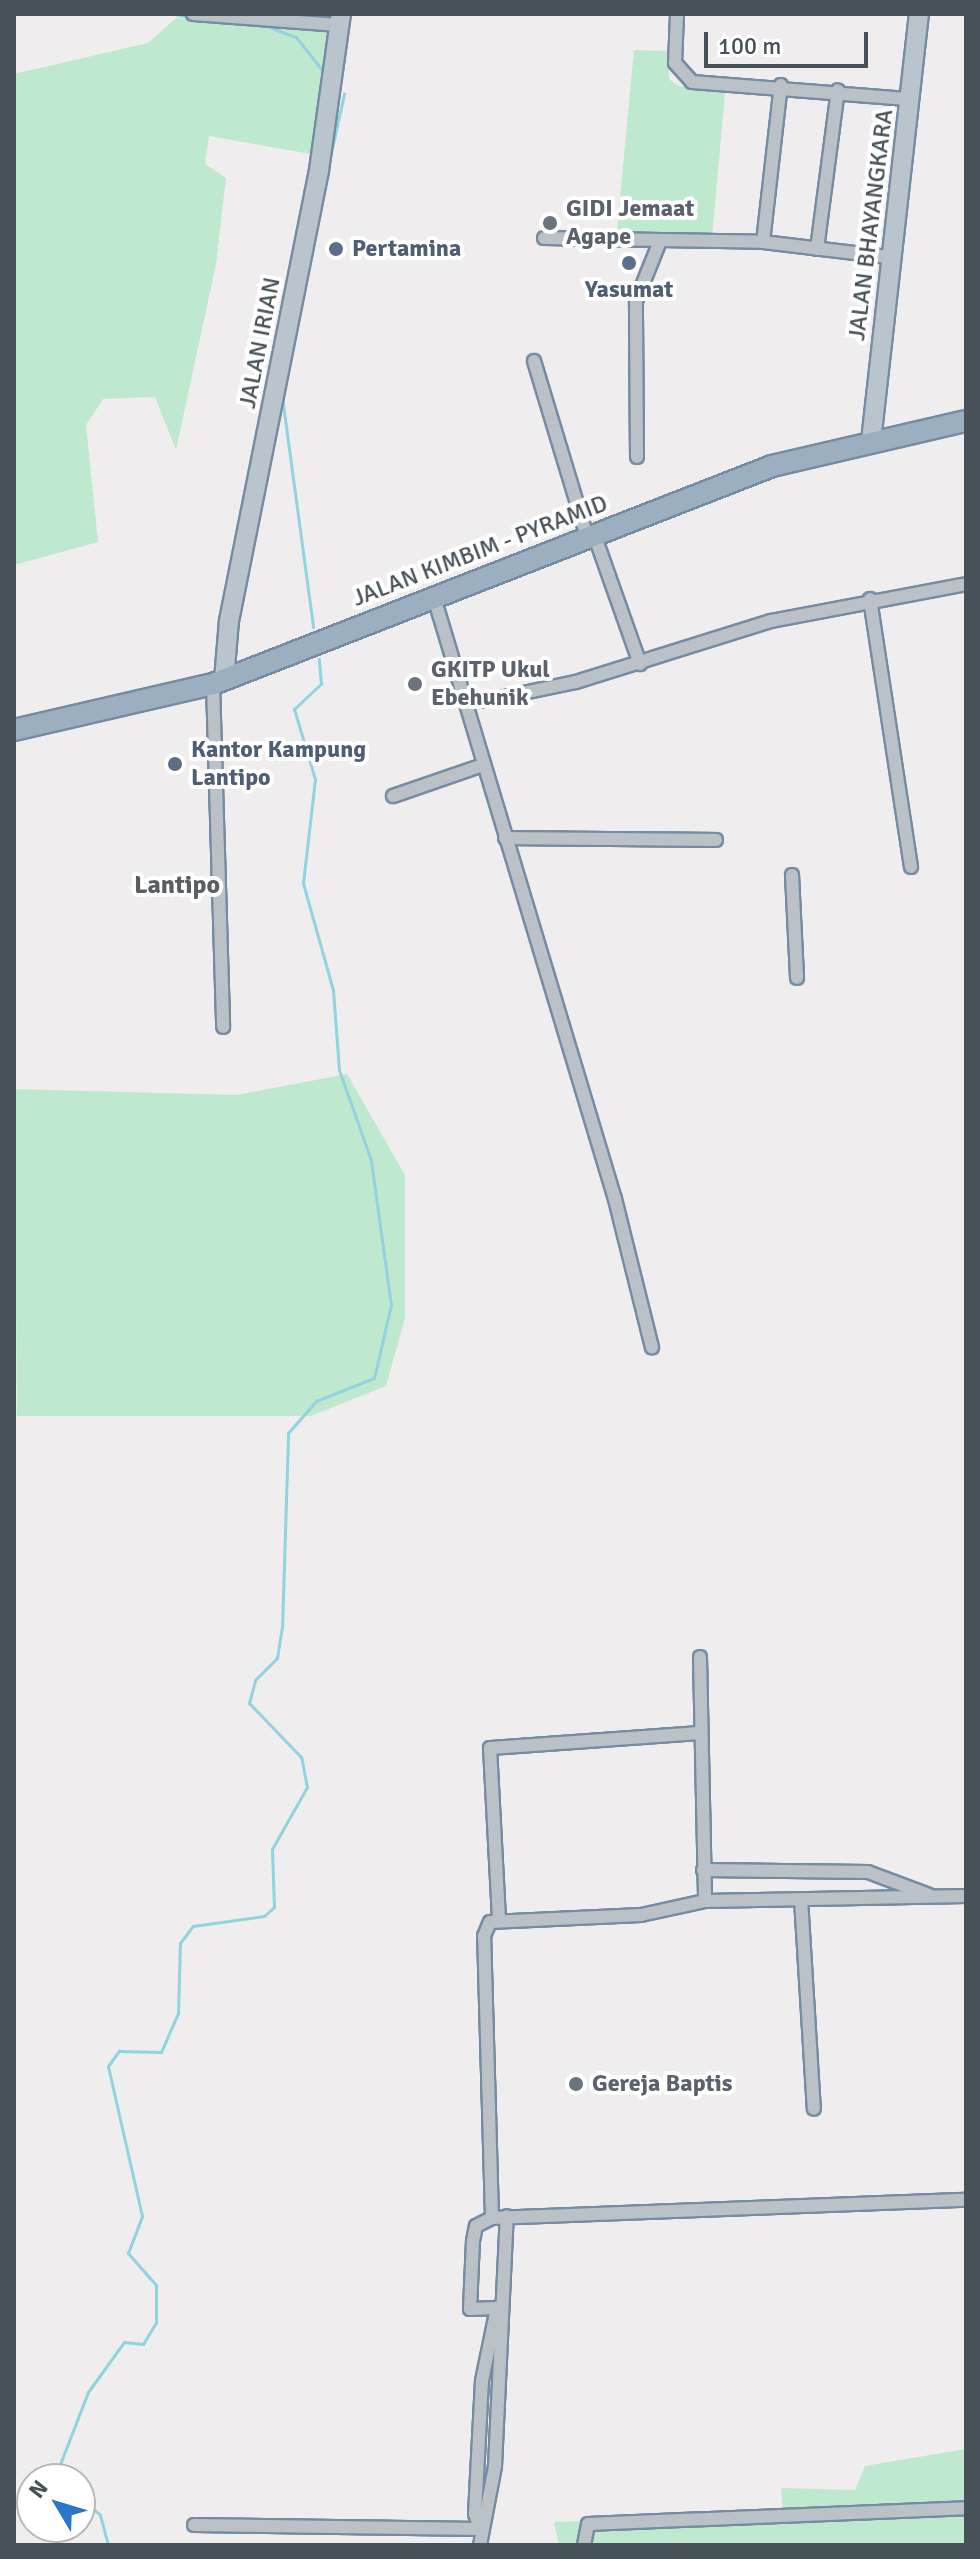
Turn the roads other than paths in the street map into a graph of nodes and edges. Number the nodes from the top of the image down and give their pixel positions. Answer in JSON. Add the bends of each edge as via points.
{"nodes":[{"id":1,"x":193,"y":14,"type":"edge"},
{"id":2,"x":677,"y":14,"type":"edge"},
{"id":3,"x":919,"y":14,"type":"edge"},
{"id":4,"x":340,"y":20,"type":"edge"},
{"id":5,"x":781,"y":85,"type":"junction"},
{"id":6,"x":838,"y":90,"type":"junction"},
{"id":7,"x":910,"y":99,"type":"junction"},
{"id":8,"x":544,"y":238,"type":"dead end"},
{"id":9,"x":660,"y":241,"type":"junction"},
{"id":10,"x":763,"y":242,"type":"junction"},
{"id":11,"x":817,"y":249,"type":"junction"},
{"id":12,"x":888,"y":257,"type":"junction"},
{"id":13,"x":534,"y":361,"type":"dead end"},
{"id":14,"x":966,"y":421,"type":"edge"},
{"id":15,"x":871,"y":441,"type":"junction"},
{"id":16,"x":637,"y":457,"type":"dead end"},
{"id":17,"x":591,"y":535,"type":"junction"},
{"id":18,"x":966,"y":584,"type":"edge"},
{"id":19,"x":433,"y":594,"type":"junction"},
{"id":20,"x":870,"y":599,"type":"junction"},
{"id":21,"x":640,"y":664,"type":"junction"},
{"id":22,"x":219,"y":682,"type":"junction"},
{"id":23,"x":485,"y":701,"type":"dead end"},
{"id":24,"x":14,"y":730,"type":"edge"},
{"id":25,"x":483,"y":765,"type":"junction"},
{"id":26,"x":393,"y":796,"type":"dead end"},
{"id":27,"x":505,"y":838,"type":"junction"},
{"id":28,"x":716,"y":840,"type":"dead end"},
{"id":29,"x":911,"y":867,"type":"dead end"},
{"id":30,"x":792,"y":875,"type":"dead end"},
{"id":31,"x":797,"y":978,"type":"dead end"},
{"id":32,"x":223,"y":1027,"type":"dead end"},
{"id":33,"x":652,"y":1347,"type":"dead end"},
{"id":34,"x":700,"y":1657,"type":"dead end"},
{"id":35,"x":700,"y":1733,"type":"junction"},
{"id":36,"x":703,"y":1870,"type":"junction"},
{"id":37,"x":929,"y":1895,"type":"junction"},
{"id":38,"x":966,"y":1896,"type":"edge"},
{"id":39,"x":801,"y":1899,"type":"junction"},
{"id":40,"x":705,"y":1901,"type":"junction"},
{"id":41,"x":499,"y":1919,"type":"junction"},
{"id":42,"x":814,"y":2109,"type":"dead end"},
{"id":43,"x":966,"y":2200,"type":"edge"},
{"id":44,"x":507,"y":2216,"type":"junction"},
{"id":45,"x":492,"y":2218,"type":"junction"},
{"id":46,"x":966,"y":2508,"type":"edge"},
{"id":47,"x":194,"y":2525,"type":"dead end"},
{"id":48,"x":480,"y":2529,"type":"junction"},
{"id":49,"x":480,"y":2545,"type":"edge"},
{"id":50,"x":584,"y":2545,"type":"edge"}],
"edges":[{"from":1,"to":4,"type":"street"},
{"from":2,"to":5,"type":"street","via":[[675,63],[682,78]]},
{"from":3,"to":7,"type":"main road","name":"JALAN BHAYANGKARA"},
{"from":4,"to":22,"type":"main road","name":"JALAN IRIAN","via":[[319,170]]},
{"from":5,"to":6,"type":"street"},
{"from":5,"to":10,"type":"street"},
{"from":6,"to":7,"type":"street"},
{"from":6,"to":11,"type":"street"},
{"from":7,"to":12,"type":"main road","name":"JALAN BHAYANGKARA"},
{"from":8,"to":9,"type":"street"},
{"from":9,"to":10,"type":"street"},
{"from":9,"to":16,"type":"street","via":[[636,301]]},
{"from":10,"to":11,"type":"street"},
{"from":11,"to":12,"type":"street"},
{"from":12,"to":15,"type":"main road","name":"JALAN BHAYANGKARA"},
{"from":13,"to":17,"type":"street"},
{"from":14,"to":15,"type":"highway","name":"JALAN KIMBIM - PYRAMID"},
{"from":15,"to":17,"type":"highway","name":"JALAN KIMBIM - PYRAMID","via":[[772,466]]},
{"from":17,"to":19,"type":"highway","name":"JALAN KIMBIM - PYRAMID"},
{"from":17,"to":21,"type":"street"},
{"from":18,"to":20,"type":"street"},
{"from":19,"to":22,"type":"highway","name":"JALAN KIMBIM - PYRAMID"},
{"from":19,"to":25,"type":"street"},
{"from":20,"to":21,"type":"street"},
{"from":20,"to":29,"type":"street"},
{"from":21,"to":23,"type":"street"},
{"from":22,"to":24,"type":"highway","name":"JALAN KIMBIM - PYRAMID"},
{"from":22,"to":32,"type":"street"},
{"from":25,"to":26,"type":"street"},
{"from":25,"to":27,"type":"street"},
{"from":27,"to":28,"type":"street"},
{"from":27,"to":33,"type":"street"},
{"from":30,"to":31,"type":"street"},
{"from":34,"to":35,"type":"street"},
{"from":35,"to":36,"type":"street"},
{"from":35,"to":41,"type":"street","via":[[490,1748]]},
{"from":36,"to":37,"type":"street","via":[[868,1872]]},
{"from":36,"to":40,"type":"street"},
{"from":37,"to":38,"type":"street"},
{"from":37,"to":39,"type":"street"},
{"from":39,"to":40,"type":"street"},
{"from":39,"to":42,"type":"street"},
{"from":40,"to":41,"type":"street","via":[[641,1915]]},
{"from":41,"to":45,"type":"street","via":[[484,1936]]},
{"from":43,"to":44,"type":"street"},
{"from":44,"to":45,"type":"street"},
{"from":44,"to":48,"type":"street","via":[[491,2509]]},
{"from":45,"to":48,"type":"street","via":[[476,2226],[470,2309],[497,2308],[482,2381],[475,2514]]},
{"from":46,"to":50,"type":"street","via":[[588,2524]]},
{"from":47,"to":48,"type":"street"},
{"from":48,"to":49,"type":"street"}]}
